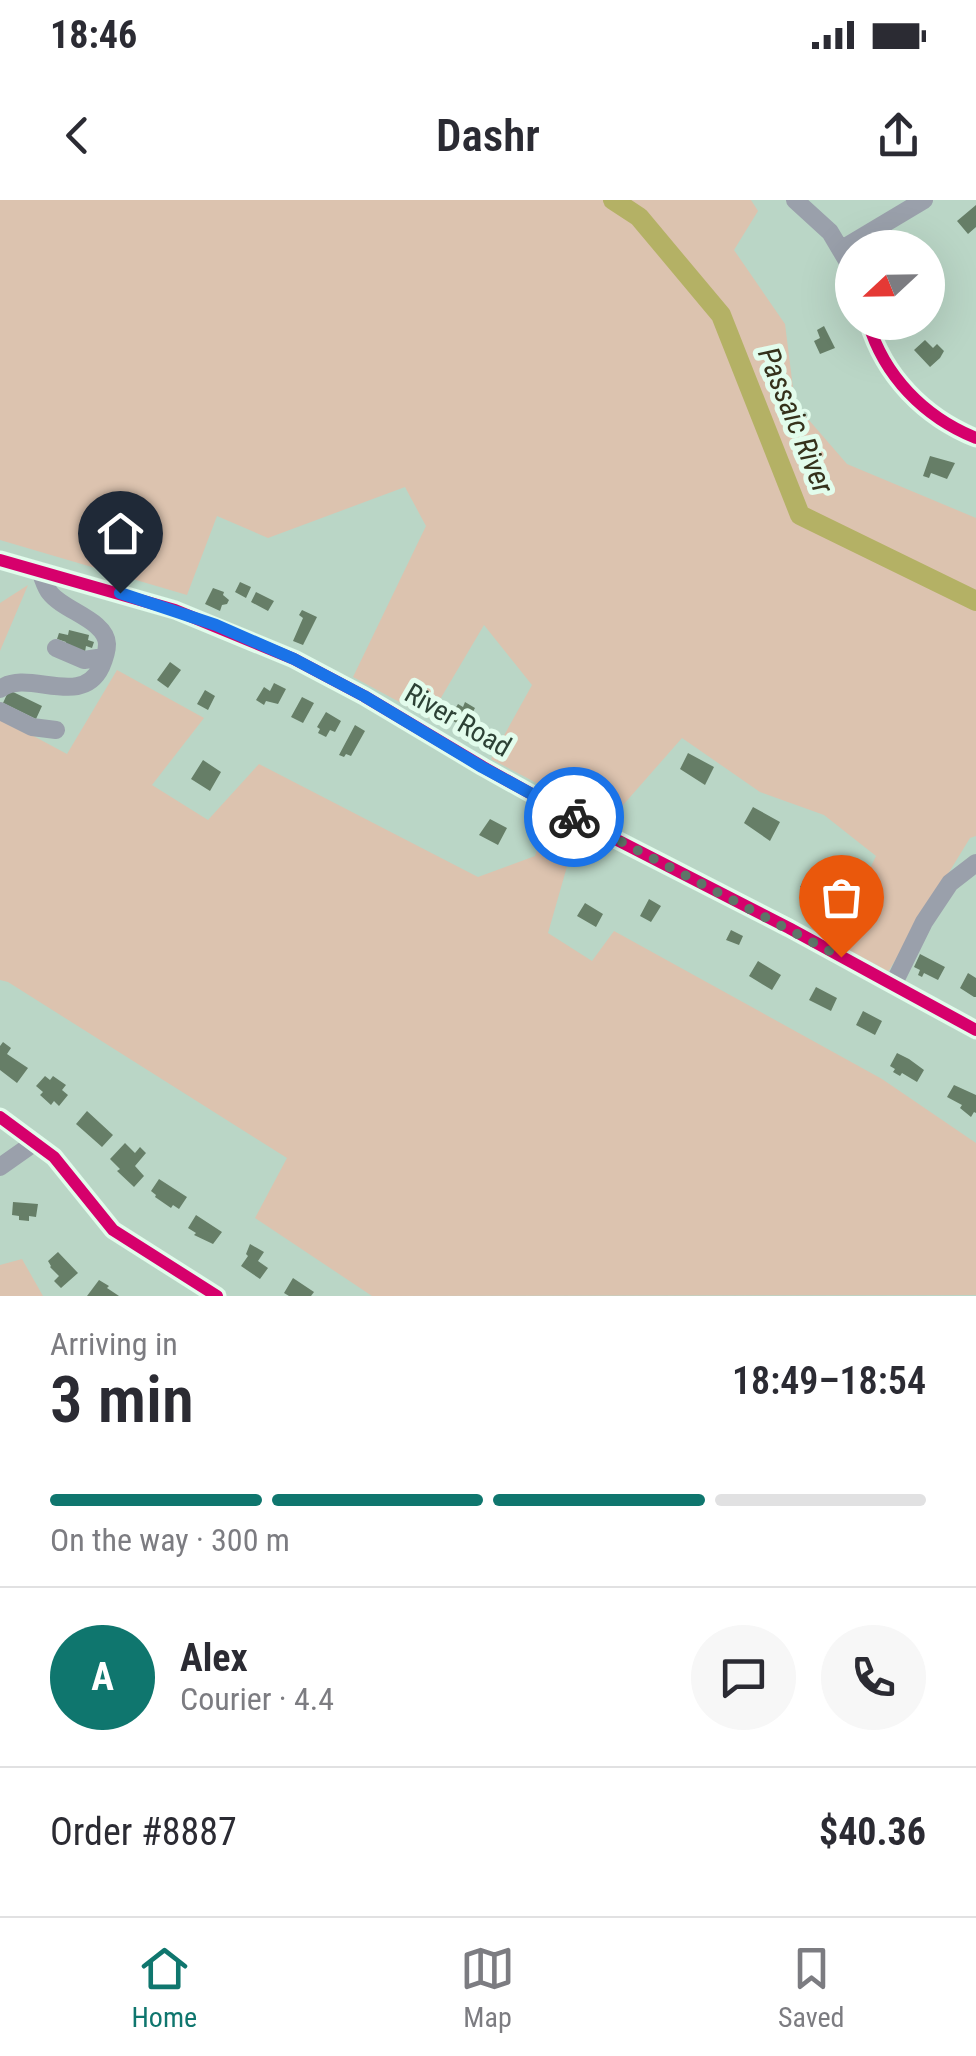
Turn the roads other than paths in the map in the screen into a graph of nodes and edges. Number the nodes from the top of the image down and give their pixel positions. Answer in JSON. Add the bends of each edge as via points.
{"nodes":[{"id":1,"x":795,"y":200,"type":"edge"},
{"id":2,"x":924,"y":200,"type":"edge"},
{"id":3,"x":875,"y":230,"type":"edge"},
{"id":4,"x":835,"y":241,"type":"edge"},
{"id":5,"x":876,"y":340,"type":"edge"},
{"id":6,"x":976,"y":438,"type":"edge"},
{"id":7,"x":0,"y":560,"type":"edge"},
{"id":8,"x":40,"y":571,"type":"junction"},
{"id":9,"x":56,"y":648,"type":"dead end"},
{"id":10,"x":104,"y":657,"type":"junction"},
{"id":11,"x":0,"y":689,"type":"edge"},
{"id":12,"x":0,"y":711,"type":"edge"},
{"id":13,"x":56,"y":730,"type":"dead end"},
{"id":14,"x":976,"y":863,"type":"edge"},
{"id":15,"x":893,"y":985,"type":"junction"},
{"id":16,"x":976,"y":1030,"type":"edge"},
{"id":17,"x":0,"y":1117,"type":"edge"},
{"id":18,"x":34,"y":1143,"type":"junction"},
{"id":19,"x":0,"y":1166,"type":"edge"},
{"id":20,"x":217,"y":1296,"type":"edge"}],
"edges":[{"from":1,"to":4,"type":"street"},
{"from":2,"to":3,"type":"street"},
{"from":5,"to":6,"type":"street","via":[[910,394]]},
{"from":7,"to":8,"type":"street","name":"River Road"},
{"from":8,"to":10,"type":"street","via":[[58,601],[104,633]]},
{"from":8,"to":15,"type":"street","name":"River Road","via":[[175,610],[294,659],[564,812]]},
{"from":9,"to":10,"type":"street","via":[[84,660]]},
{"from":10,"to":11,"type":"street","via":[[98,674],[81,686],[17,682]]},
{"from":12,"to":13,"type":"street"},
{"from":14,"to":15,"type":"street","via":[[950,883]]},
{"from":15,"to":16,"type":"street","name":"River Road"},
{"from":17,"to":18,"type":"street"},
{"from":18,"to":19,"type":"street"},
{"from":18,"to":20,"type":"street","via":[[62,1166],[104,1222]]}]}
